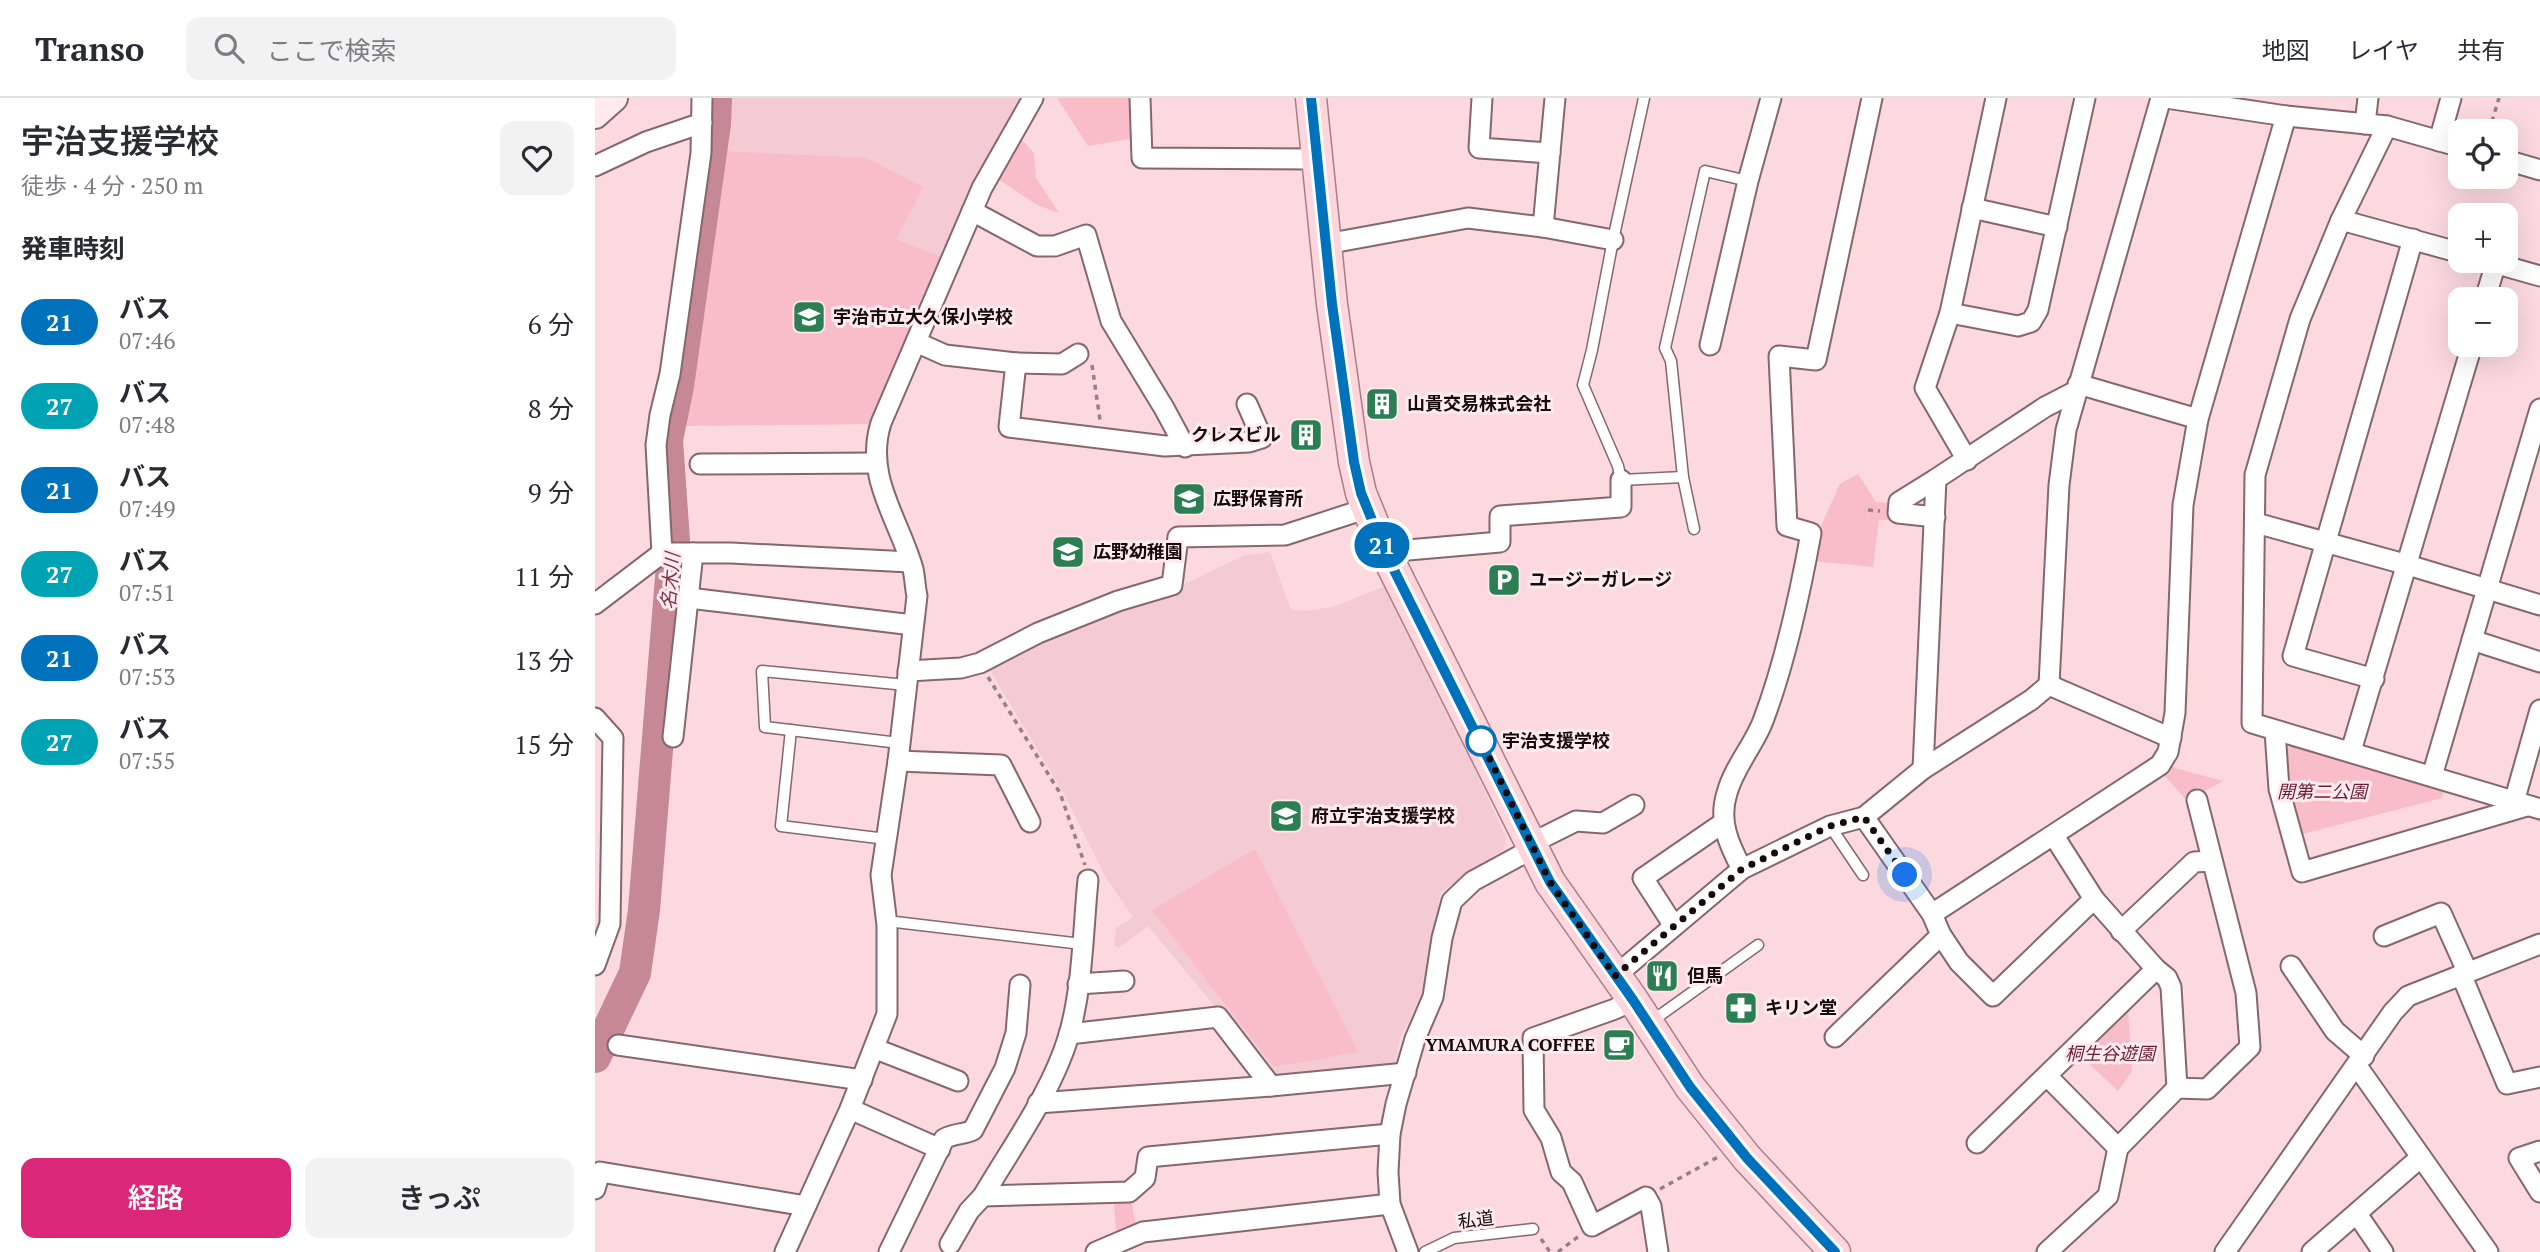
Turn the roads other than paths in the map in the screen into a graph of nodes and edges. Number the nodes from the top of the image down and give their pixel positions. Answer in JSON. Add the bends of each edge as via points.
{"nodes":[{"id":1,"x":614,"y":98,"type":"edge"},
{"id":2,"x":702,"y":98,"type":"edge"},
{"id":3,"x":1034,"y":98,"type":"edge"},
{"id":4,"x":1140,"y":98,"type":"edge"},
{"id":5,"x":1311,"y":98,"type":"edge"},
{"id":6,"x":1482,"y":98,"type":"edge"},
{"id":7,"x":1555,"y":98,"type":"edge"},
{"id":8,"x":1644,"y":98,"type":"edge"},
{"id":9,"x":1771,"y":98,"type":"edge"},
{"id":10,"x":1872,"y":98,"type":"edge"},
{"id":11,"x":1996,"y":98,"type":"edge"},
{"id":12,"x":2085,"y":98,"type":"edge"},
{"id":13,"x":2164,"y":98,"type":"edge"},
{"id":14,"x":2368,"y":98,"type":"edge"},
{"id":15,"x":2451,"y":98,"type":"edge"},
{"id":16,"x":2256,"y":104,"type":"edge"},
{"id":17,"x":595,"y":115,"type":"edge"},
{"id":18,"x":2286,"y":116,"type":"junction"},
{"id":19,"x":702,"y":123,"type":"junction"},
{"id":20,"x":2365,"y":124,"type":"junction"},
{"id":21,"x":2387,"y":126,"type":"junction"},
{"id":22,"x":2438,"y":141,"type":"junction"},
{"id":23,"x":2448,"y":144,"type":"edge"},
{"id":24,"x":1550,"y":153,"type":"junction"},
{"id":25,"x":1316,"y":159,"type":"junction"},
{"id":26,"x":2518,"y":163,"type":"edge"},
{"id":27,"x":595,"y":166,"type":"edge"},
{"id":28,"x":2540,"y":168,"type":"edge"},
{"id":29,"x":1748,"y":181,"type":"junction"},
{"id":30,"x":1972,"y":208,"type":"junction"},
{"id":31,"x":972,"y":211,"type":"junction"},
{"id":32,"x":2341,"y":220,"type":"junction"},
{"id":33,"x":2057,"y":227,"type":"junction"},
{"id":34,"x":1543,"y":228,"type":"junction"},
{"id":35,"x":2413,"y":239,"type":"junction"},
{"id":36,"x":1612,"y":240,"type":"junction"},
{"id":37,"x":1326,"y":244,"type":"junction"},
{"id":38,"x":2448,"y":249,"type":"edge"},
{"id":39,"x":2518,"y":270,"type":"edge"},
{"id":40,"x":2540,"y":276,"type":"edge"},
{"id":41,"x":1950,"y":313,"type":"junction"},
{"id":42,"x":916,"y":342,"type":"junction"},
{"id":43,"x":1710,"y":345,"type":"dead end"},
{"id":44,"x":1078,"y":354,"type":"road end"},
{"id":45,"x":2469,"y":357,"type":"edge"},
{"id":46,"x":1016,"y":363,"type":"junction"},
{"id":47,"x":2077,"y":387,"type":"junction"},
{"id":48,"x":1247,"y":404,"type":"dead end"},
{"id":49,"x":2540,"y":409,"type":"edge"},
{"id":50,"x":2198,"y":419,"type":"junction"},
{"id":51,"x":1185,"y":447,"type":"junction"},
{"id":52,"x":1967,"y":460,"type":"junction"},
{"id":53,"x":876,"y":463,"type":"junction"},
{"id":54,"x":700,"y":464,"type":"dead end"},
{"id":55,"x":1683,"y":477,"type":"junction"},
{"id":56,"x":1936,"y":479,"type":"junction"},
{"id":57,"x":1621,"y":480,"type":"junction"},
{"id":58,"x":1368,"y":508,"type":"junction"},
{"id":59,"x":1935,"y":517,"type":"junction"},
{"id":60,"x":2256,"y":523,"type":"junction"},
{"id":61,"x":1694,"y":529,"type":"dead end"},
{"id":62,"x":2324,"y":541,"type":"junction"},
{"id":63,"x":1385,"y":552,"type":"junction"},
{"id":64,"x":662,"y":553,"type":"junction"},
{"id":65,"x":693,"y":553,"type":"junction"},
{"id":66,"x":910,"y":562,"type":"junction"},
{"id":67,"x":2408,"y":565,"type":"junction"},
{"id":68,"x":2486,"y":590,"type":"junction"},
{"id":69,"x":689,"y":598,"type":"junction"},
{"id":70,"x":595,"y":604,"type":"edge"},
{"id":71,"x":2540,"y":606,"type":"edge"},
{"id":72,"x":913,"y":625,"type":"junction"},
{"id":73,"x":2472,"y":640,"type":"junction"},
{"id":74,"x":2540,"y":662,"type":"edge"},
{"id":75,"x":907,"y":678,"type":"junction"},
{"id":76,"x":2374,"y":679,"type":"junction"},
{"id":77,"x":2049,"y":685,"type":"junction"},
{"id":78,"x":2540,"y":710,"type":"edge"},
{"id":79,"x":595,"y":718,"type":"edge"},
{"id":80,"x":791,"y":730,"type":"junction"},
{"id":81,"x":2275,"y":730,"type":"junction"},
{"id":82,"x":673,"y":737,"type":"dead end"},
{"id":83,"x":2171,"y":738,"type":"junction"},
{"id":84,"x":2351,"y":751,"type":"junction"},
{"id":85,"x":899,"y":752,"type":"junction"},
{"id":86,"x":1923,"y":769,"type":"junction"},
{"id":87,"x":2432,"y":776,"type":"junction"},
{"id":88,"x":603,"y":795,"type":"edge"},
{"id":89,"x":2197,"y":800,"type":"dead end"},
{"id":90,"x":1634,"y":805,"type":"dead end"},
{"id":91,"x":2527,"y":806,"type":"edge"},
{"id":92,"x":1864,"y":817,"type":"junction"},
{"id":93,"x":1030,"y":822,"type":"dead end"},
{"id":94,"x":1723,"y":823,"type":"junction"},
{"id":95,"x":1830,"y":826,"type":"junction"},
{"id":96,"x":2054,"y":836,"type":"junction"},
{"id":97,"x":886,"y":839,"type":"junction"},
{"id":98,"x":1531,"y":847,"type":"junction"},
{"id":99,"x":2211,"y":861,"type":"junction"},
{"id":100,"x":1742,"y":869,"type":"junction"},
{"id":101,"x":602,"y":876,"type":"edge"},
{"id":102,"x":1863,"y":876,"type":"dead end"},
{"id":103,"x":1088,"y":880,"type":"road end"},
{"id":104,"x":2094,"y":900,"type":"junction"},
{"id":105,"x":1931,"y":914,"type":"junction"},
{"id":106,"x":887,"y":922,"type":"junction"},
{"id":107,"x":1674,"y":926,"type":"junction"},
{"id":108,"x":2121,"y":931,"type":"junction"},
{"id":109,"x":1941,"y":936,"type":"junction"},
{"id":110,"x":2384,"y":936,"type":"dead end"},
{"id":111,"x":1082,"y":944,"type":"junction"},
{"id":112,"x":2540,"y":944,"type":"edge"},
{"id":113,"x":1758,"y":945,"type":"dead end"},
{"id":114,"x":595,"y":965,"type":"edge"},
{"id":115,"x":2291,"y":966,"type":"dead end"},
{"id":116,"x":2156,"y":969,"type":"junction"},
{"id":117,"x":2464,"y":973,"type":"junction"},
{"id":118,"x":1124,"y":981,"type":"dead end"},
{"id":119,"x":1078,"y":984,"type":"junction"},
{"id":120,"x":1020,"y":985,"type":"dead end"},
{"id":121,"x":1632,"y":1000,"type":"junction"},
{"id":122,"x":1069,"y":1034,"type":"junction"},
{"id":123,"x":1835,"y":1037,"type":"dead end"},
{"id":124,"x":618,"y":1045,"type":"dead end"},
{"id":125,"x":876,"y":1049,"type":"junction"},
{"id":126,"x":2360,"y":1061,"type":"junction"},
{"id":127,"x":1406,"y":1073,"type":"junction"},
{"id":128,"x":2047,"y":1076,"type":"junction"},
{"id":129,"x":2540,"y":1077,"type":"edge"},
{"id":130,"x":862,"y":1080,"type":"junction"},
{"id":131,"x":958,"y":1081,"type":"dead end"},
{"id":132,"x":1271,"y":1086,"type":"junction"},
{"id":133,"x":2176,"y":1088,"type":"junction"},
{"id":134,"x":1038,"y":1103,"type":"junction"},
{"id":135,"x":850,"y":1109,"type":"junction"},
{"id":136,"x":1390,"y":1134,"type":"junction"},
{"id":137,"x":1977,"y":1143,"type":"dead end"},
{"id":138,"x":2118,"y":1148,"type":"junction"},
{"id":139,"x":940,"y":1149,"type":"junction"},
{"id":140,"x":2540,"y":1151,"type":"edge"},
{"id":141,"x":2421,"y":1157,"type":"junction"},
{"id":142,"x":595,"y":1189,"type":"edge"},
{"id":143,"x":2540,"y":1192,"type":"edge"},
{"id":144,"x":983,"y":1196,"type":"junction"},
{"id":145,"x":1390,"y":1204,"type":"junction"},
{"id":146,"x":806,"y":1206,"type":"junction"},
{"id":147,"x":2357,"y":1214,"type":"junction"},
{"id":148,"x":1533,"y":1229,"type":"dead end"},
{"id":149,"x":950,"y":1244,"type":"dead end"},
{"id":150,"x":785,"y":1252,"type":"edge"},
{"id":151,"x":889,"y":1252,"type":"edge"},
{"id":152,"x":1096,"y":1252,"type":"edge"},
{"id":153,"x":1408,"y":1252,"type":"edge"},
{"id":154,"x":1425,"y":1252,"type":"edge"},
{"id":155,"x":1658,"y":1252,"type":"edge"},
{"id":156,"x":1835,"y":1252,"type":"edge"},
{"id":157,"x":2047,"y":1252,"type":"edge"},
{"id":158,"x":2225,"y":1252,"type":"edge"},
{"id":159,"x":2312,"y":1252,"type":"edge"},
{"id":160,"x":2383,"y":1252,"type":"edge"},
{"id":161,"x":2488,"y":1252,"type":"edge"}],
"edges":[{"from":1,"to":17,"type":"street"},
{"from":2,"to":19,"type":"street"},
{"from":3,"to":31,"type":"street"},
{"from":4,"to":25,"type":"street","via":[[1142,158]]},
{"from":5,"to":25,"type":"main road"},
{"from":6,"to":24,"type":"street","via":[[1479,148]]},
{"from":7,"to":24,"type":"street"},
{"from":8,"to":36,"type":"lane"},
{"from":9,"to":29,"type":"street"},
{"from":10,"to":94,"type":"street","via":[[1816,360],[1779,356],[1787,526],[1811,533],[1800,594],[1763,722],[1726,793]]},
{"from":11,"to":30,"type":"street"},
{"from":12,"to":33,"type":"street"},
{"from":13,"to":16,"type":"street"},
{"from":13,"to":47,"type":"street"},
{"from":14,"to":20,"type":"street"},
{"from":15,"to":22,"type":"street"},
{"from":16,"to":18,"type":"street"},
{"from":18,"to":20,"type":"street"},
{"from":18,"to":50,"type":"street"},
{"from":19,"to":27,"type":"street"},
{"from":19,"to":64,"type":"street","via":[[670,374],[656,445]]},
{"from":20,"to":21,"type":"street"},
{"from":21,"to":22,"type":"street"},
{"from":21,"to":32,"type":"street"},
{"from":22,"to":23,"type":"street"},
{"from":24,"to":34,"type":"street"},
{"from":25,"to":37,"type":"main road"},
{"from":26,"to":28,"type":"street"},
{"from":29,"to":43,"type":"street"},
{"from":29,"to":55,"type":"lane","via":[[1705,171],[1665,348],[1671,361]]},
{"from":30,"to":33,"type":"street"},
{"from":30,"to":41,"type":"street"},
{"from":31,"to":42,"type":"street"},
{"from":31,"to":51,"type":"street","via":[[1037,246],[1055,246],[1086,235],[1111,321]]},
{"from":32,"to":35,"type":"street"},
{"from":32,"to":60,"type":"street","via":[[2300,320],[2255,475]]},
{"from":33,"to":41,"type":"street","via":[[2038,310],[2031,322],[2018,326]]},
{"from":34,"to":36,"type":"street"},
{"from":34,"to":37,"type":"street","via":[[1468,218]]},
{"from":35,"to":38,"type":"street"},
{"from":35,"to":62,"type":"street"},
{"from":36,"to":57,"type":"lane","via":[[1583,385]]},
{"from":37,"to":58,"type":"main road","via":[[1354,462]]},
{"from":39,"to":40,"type":"street"},
{"from":41,"to":52,"type":"street","via":[[1925,388]]},
{"from":42,"to":46,"type":"street","via":[[945,355]]},
{"from":42,"to":53,"type":"street","via":[[881,423],[875,442]]},
{"from":44,"to":46,"type":"street","via":[[1062,364]]},
{"from":45,"to":67,"type":"street"},
{"from":46,"to":51,"type":"street","via":[[1009,427]]},
{"from":47,"to":50,"type":"street"},
{"from":47,"to":52,"type":"street"},
{"from":47,"to":77,"type":"street","via":[[2059,485]]},
{"from":48,"to":51,"type":"street","via":[[1262,438]]},
{"from":49,"to":68,"type":"street"},
{"from":50,"to":83,"type":"street","via":[[2183,505]]},
{"from":52,"to":56,"type":"street"},
{"from":53,"to":54,"type":"street"},
{"from":53,"to":66,"type":"street"},
{"from":55,"to":57,"type":"lane"},
{"from":55,"to":61,"type":"lane"},
{"from":56,"to":59,"type":"street"},
{"from":56,"to":59,"type":"street","via":[[1899,502],[1898,513]]},
{"from":57,"to":63,"type":"street","via":[[1621,507],[1500,516],[1500,542]]},
{"from":58,"to":63,"type":"main road"},
{"from":58,"to":75,"type":"street","via":[[1285,535],[1178,537],[1172,585],[1038,633],[980,663]]},
{"from":59,"to":86,"type":"street"},
{"from":60,"to":62,"type":"street"},
{"from":60,"to":81,"type":"street","via":[[2252,723]]},
{"from":62,"to":67,"type":"street"},
{"from":62,"to":76,"type":"street","via":[[2293,656]]},
{"from":63,"to":98,"type":"main road"},
{"from":64,"to":65,"type":"street"},
{"from":64,"to":70,"type":"street"},
{"from":65,"to":66,"type":"street"},
{"from":65,"to":69,"type":"street"},
{"from":66,"to":72,"type":"street","via":[[917,596]]},
{"from":67,"to":68,"type":"street"},
{"from":67,"to":76,"type":"street"},
{"from":68,"to":71,"type":"street"},
{"from":68,"to":73,"type":"street"},
{"from":69,"to":72,"type":"street"},
{"from":69,"to":82,"type":"street"},
{"from":72,"to":75,"type":"street"},
{"from":73,"to":74,"type":"street"},
{"from":73,"to":87,"type":"street"},
{"from":75,"to":80,"type":"lane","via":[[762,671],[765,727]]},
{"from":75,"to":85,"type":"street"},
{"from":76,"to":84,"type":"street"},
{"from":77,"to":83,"type":"street"},
{"from":77,"to":86,"type":"street"},
{"from":78,"to":91,"type":"street"},
{"from":79,"to":88,"type":"street","via":[[613,738]]},
{"from":80,"to":85,"type":"lane"},
{"from":80,"to":97,"type":"lane","via":[[781,827]]},
{"from":81,"to":84,"type":"street"},
{"from":81,"to":91,"type":"street","via":[[2279,789],[2302,872]]},
{"from":83,"to":96,"type":"street","via":[[2160,765]]},
{"from":84,"to":87,"type":"street"},
{"from":85,"to":93,"type":"street","via":[[1001,765]]},
{"from":85,"to":97,"type":"street"},
{"from":86,"to":92,"type":"street"},
{"from":87,"to":91,"type":"street"},
{"from":88,"to":101,"type":"street"},
{"from":89,"to":99,"type":"street"},
{"from":90,"to":98,"type":"street","via":[[1603,823],[1576,821]]},
{"from":92,"to":95,"type":"street"},
{"from":92,"to":105,"type":"street"},
{"from":94,"to":100,"type":"street"},
{"from":94,"to":107,"type":"street","via":[[1643,878]]},
{"from":95,"to":100,"type":"street"},
{"from":95,"to":102,"type":"lane"},
{"from":96,"to":104,"type":"street"},
{"from":96,"to":105,"type":"street"},
{"from":97,"to":106,"type":"street","via":[[881,875]]},
{"from":98,"to":121,"type":"main road"},
{"from":98,"to":127,"type":"street","via":[[1473,881],[1452,901],[1433,997]]},
{"from":99,"to":108,"type":"street","via":[[2194,862]]},
{"from":99,"to":133,"type":"street","via":[[2246,993],[2250,1047],[2207,1089]]},
{"from":100,"to":107,"type":"street"},
{"from":101,"to":114,"type":"street","via":[[610,924]]},
{"from":103,"to":111,"type":"street"},
{"from":104,"to":108,"type":"street"},
{"from":104,"to":109,"type":"street","via":[[1993,996]]},
{"from":105,"to":109,"type":"street"},
{"from":106,"to":111,"type":"lane"},
{"from":106,"to":125,"type":"street","via":[[887,1014]]},
{"from":107,"to":121,"type":"street"},
{"from":108,"to":116,"type":"street"},
{"from":109,"to":123,"type":"street"},
{"from":110,"to":117,"type":"street","via":[[2441,913]]},
{"from":111,"to":119,"type":"street"},
{"from":112,"to":117,"type":"street"},
{"from":113,"to":121,"type":"lane"},
{"from":115,"to":126,"type":"street"},
{"from":116,"to":128,"type":"street"},
{"from":116,"to":133,"type":"street","via":[[2171,988]]},
{"from":117,"to":126,"type":"street","via":[[2408,996]]},
{"from":117,"to":129,"type":"street","via":[[2507,1084]]},
{"from":118,"to":119,"type":"street"},
{"from":119,"to":122,"type":"street"},
{"from":120,"to":139,"type":"street","via":[[1017,1033],[1005,1068],[973,1130],[954,1133],[944,1139]]},
{"from":121,"to":155,"type":"street","via":[[1533,1038],[1534,1110],[1551,1138],[1561,1172],[1571,1182],[1592,1226],[1646,1197]]},
{"from":121,"to":156,"type":"main road","via":[[1690,1087]]},
{"from":122,"to":132,"type":"street","via":[[1218,1017]]},
{"from":122,"to":134,"type":"street"},
{"from":124,"to":130,"type":"street"},
{"from":125,"to":130,"type":"street"},
{"from":125,"to":131,"type":"street"},
{"from":126,"to":141,"type":"street"},
{"from":126,"to":158,"type":"street"},
{"from":127,"to":132,"type":"street"},
{"from":127,"to":136,"type":"street"},
{"from":128,"to":137,"type":"street"},
{"from":128,"to":138,"type":"street"},
{"from":130,"to":135,"type":"street"},
{"from":132,"to":134,"type":"street"},
{"from":133,"to":138,"type":"street"},
{"from":134,"to":144,"type":"street"},
{"from":135,"to":139,"type":"street"},
{"from":135,"to":146,"type":"street"},
{"from":136,"to":144,"type":"street","via":[[1148,1157],[1145,1178],[1129,1192]]},
{"from":136,"to":145,"type":"street"},
{"from":138,"to":157,"type":"street","via":[[2108,1196]]},
{"from":139,"to":151,"type":"street"},
{"from":140,"to":143,"type":"street","via":[[2519,1158]]},
{"from":141,"to":147,"type":"street"},
{"from":141,"to":161,"type":"street"},
{"from":142,"to":146,"type":"street","via":[[600,1172]]},
{"from":144,"to":149,"type":"street"},
{"from":145,"to":152,"type":"street","via":[[1143,1232]]},
{"from":145,"to":153,"type":"street"},
{"from":146,"to":150,"type":"street"},
{"from":147,"to":159,"type":"street"},
{"from":147,"to":160,"type":"street"},
{"from":148,"to":154,"type":"lane","name":"私道","via":[[1454,1238]]}]}
